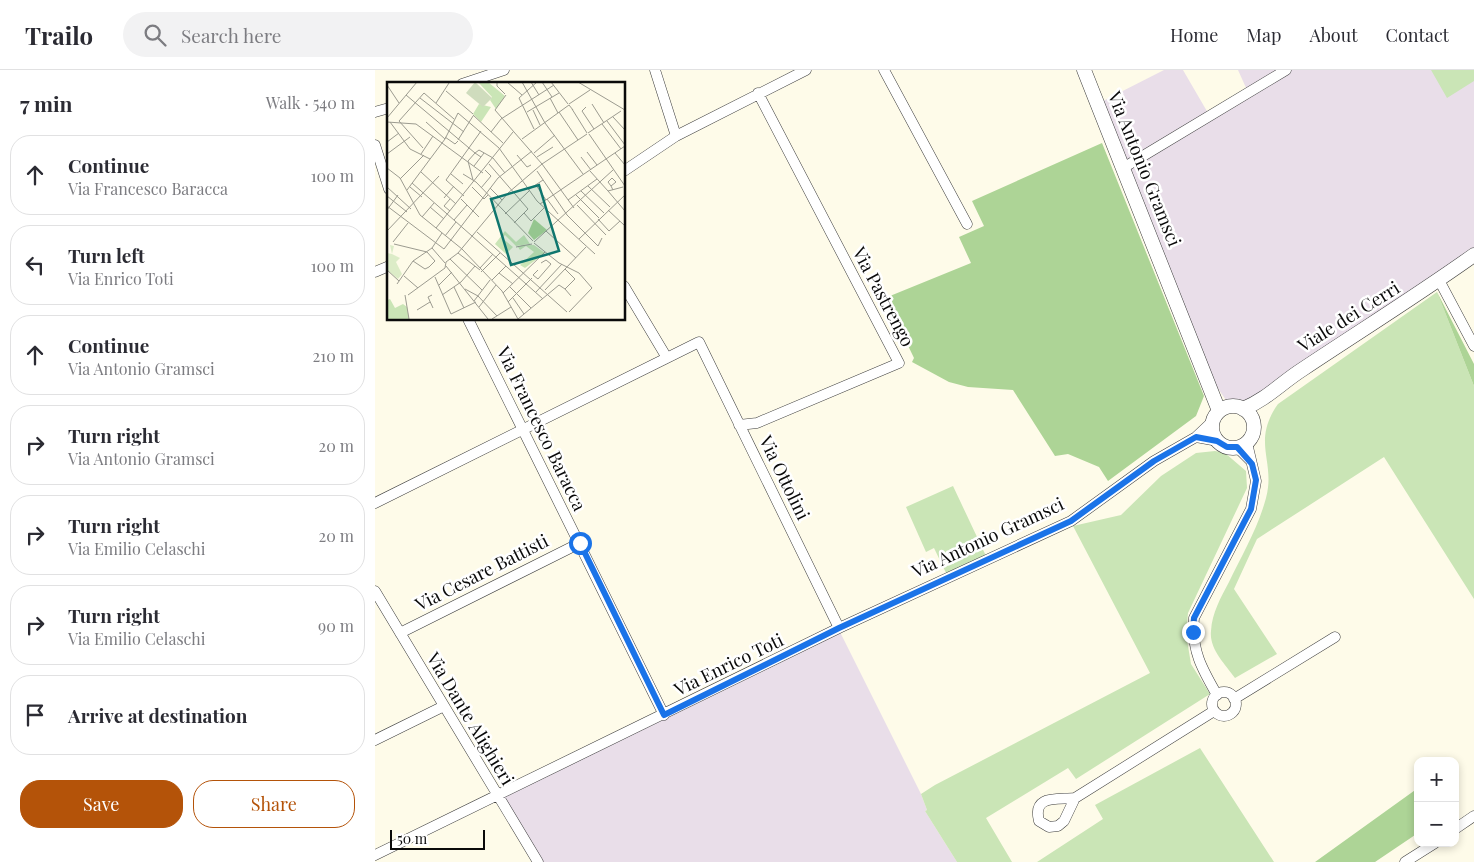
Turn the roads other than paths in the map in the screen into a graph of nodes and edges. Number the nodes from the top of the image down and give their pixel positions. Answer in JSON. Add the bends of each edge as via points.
{"nodes":[{"id":1,"x":504,"y":70,"type":"edge"},
{"id":2,"x":655,"y":70,"type":"edge"},
{"id":3,"x":806,"y":70,"type":"edge"},
{"id":4,"x":884,"y":70,"type":"edge"},
{"id":5,"x":1084,"y":70,"type":"edge"},
{"id":6,"x":1286,"y":70,"type":"edge"},
{"id":7,"x":468,"y":82,"type":"edge"},
{"id":8,"x":758,"y":93,"type":"junction"},
{"id":9,"x":676,"y":136,"type":"junction"},
{"id":10,"x":375,"y":146,"type":"edge"},
{"id":11,"x":1123,"y":168,"type":"junction"},
{"id":12,"x":625,"y":170,"type":"edge"},
{"id":13,"x":387,"y":183,"type":"edge"},
{"id":14,"x":967,"y":224,"type":"dead end"},
{"id":15,"x":1474,"y":255,"type":"edge"},
{"id":16,"x":387,"y":267,"type":"edge"},
{"id":17,"x":375,"y":272,"type":"edge"},
{"id":18,"x":1439,"y":280,"type":"junction"},
{"id":19,"x":625,"y":288,"type":"edge"},
{"id":20,"x":468,"y":320,"type":"edge"},
{"id":21,"x":1474,"y":346,"type":"edge"},
{"id":22,"x":667,"y":358,"type":"junction"},
{"id":23,"x":1263,"y":401,"type":"junction"},
{"id":24,"x":1243,"y":409,"type":"junction"},
{"id":25,"x":1221,"y":412,"type":"junction"},
{"id":26,"x":1254,"y":423,"type":"junction"},
{"id":27,"x":739,"y":425,"type":"junction"},
{"id":28,"x":523,"y":429,"type":"junction"},
{"id":29,"x":1196,"y":437,"type":"junction"},
{"id":30,"x":1217,"y":441,"type":"junction"},
{"id":31,"x":1242,"y":445,"type":"junction"},
{"id":32,"x":375,"y":503,"type":"edge"},
{"id":33,"x":580,"y":543,"type":"junction"},
{"id":34,"x":375,"y":591,"type":"edge"},
{"id":35,"x":839,"y":628,"type":"junction"},
{"id":36,"x":400,"y":633,"type":"junction"},
{"id":37,"x":1335,"y":636,"type":"dead end"},
{"id":38,"x":1217,"y":695,"type":"junction"},
{"id":39,"x":1234,"y":699,"type":"junction"},
{"id":40,"x":444,"y":706,"type":"junction"},
{"id":41,"x":1215,"y":711,"type":"junction"},
{"id":42,"x":664,"y":715,"type":"junction"},
{"id":43,"x":375,"y":740,"type":"edge"},
{"id":44,"x":497,"y":794,"type":"junction"},
{"id":45,"x":1075,"y":798,"type":"dead end"},
{"id":46,"x":1474,"y":816,"type":"edge"},
{"id":47,"x":1459,"y":826,"type":"edge"},
{"id":48,"x":1429,"y":847,"type":"edge"},
{"id":49,"x":375,"y":855,"type":"edge"},
{"id":50,"x":539,"y":862,"type":"edge"},
{"id":51,"x":1405,"y":862,"type":"edge"}],
"edges":[{"from":1,"to":7,"type":"street"},
{"from":2,"to":9,"type":"street"},
{"from":3,"to":8,"type":"street"},
{"from":4,"to":14,"type":"street"},
{"from":5,"to":11,"type":"street","name":"Via Antonio Gramsci"},
{"from":6,"to":11,"type":"street"},
{"from":8,"to":9,"type":"street"},
{"from":8,"to":27,"type":"street","name":"Via Pastrengo","via":[[899,363],[757,423]]},
{"from":9,"to":12,"type":"street"},
{"from":10,"to":13,"type":"street"},
{"from":11,"to":25,"type":"street","name":"Via Antonio Gramsci"},
{"from":15,"to":18,"type":"street","name":"Viale dei Cerri"},
{"from":16,"to":17,"type":"street"},
{"from":18,"to":21,"type":"street"},
{"from":18,"to":23,"type":"street","name":"Viale dei Cerri","via":[[1301,369]]},
{"from":19,"to":22,"type":"street"},
{"from":20,"to":28,"type":"street","name":"Via Francesco Baracca"},
{"from":22,"to":27,"type":"street","name":"Via Ottolini","via":[[699,342]]},
{"from":22,"to":28,"type":"street"},
{"from":23,"to":24,"type":"street","name":"Viale dei Cerri"},
{"from":23,"to":26,"type":"street"},
{"from":24,"to":25,"type":"street","name":"Via Antonio Gramsci"},
{"from":24,"to":26,"type":"street"},
{"from":25,"to":29,"type":"street","name":"Via Antonio Gramsci"},
{"from":25,"to":30,"type":"street","via":[[1213,431]]},
{"from":26,"to":31,"type":"street","via":[[1253,434]]},
{"from":27,"to":35,"type":"street","name":"Via Ottolini"},
{"from":28,"to":32,"type":"street"},
{"from":28,"to":33,"type":"street","name":"Via Francesco Baracca"},
{"from":29,"to":30,"type":"street"},
{"from":29,"to":35,"type":"street","name":"Via Antonio Gramsci","via":[[1154,461],[1071,521]]},
{"from":30,"to":31,"type":"street","via":[[1227,447]]},
{"from":31,"to":38,"type":"street","via":[[1252,462],[1256,480],[1251,509],[1194,618],[1198,662]]},
{"from":33,"to":36,"type":"street","name":"Via Cesare Battisti"},
{"from":33,"to":42,"type":"street","name":"Via Francesco Baracca"},
{"from":34,"to":36,"type":"street","name":"Via Dante Alighieri"},
{"from":35,"to":42,"type":"street","name":"Via Enrico Toti"},
{"from":36,"to":40,"type":"street","name":"Via Dante Alighieri"},
{"from":37,"to":39,"type":"street"},
{"from":38,"to":39,"type":"street","via":[[1229,694]]},
{"from":38,"to":41,"type":"street","via":[[1213,702]]},
{"from":39,"to":41,"type":"street","via":[[1236,706],[1229,715],[1222,716]]},
{"from":40,"to":43,"type":"street"},
{"from":40,"to":44,"type":"street","name":"Via Dante Alighieri"},
{"from":41,"to":45,"type":"street"},
{"from":42,"to":44,"type":"street","name":"Via Enrico Toti"},
{"from":44,"to":49,"type":"street","name":"Via Enrico Toti"},
{"from":44,"to":50,"type":"street","name":"Via Dante Alighieri"},
{"from":46,"to":47,"type":"street"},
{"from":48,"to":51,"type":"street"}]}
